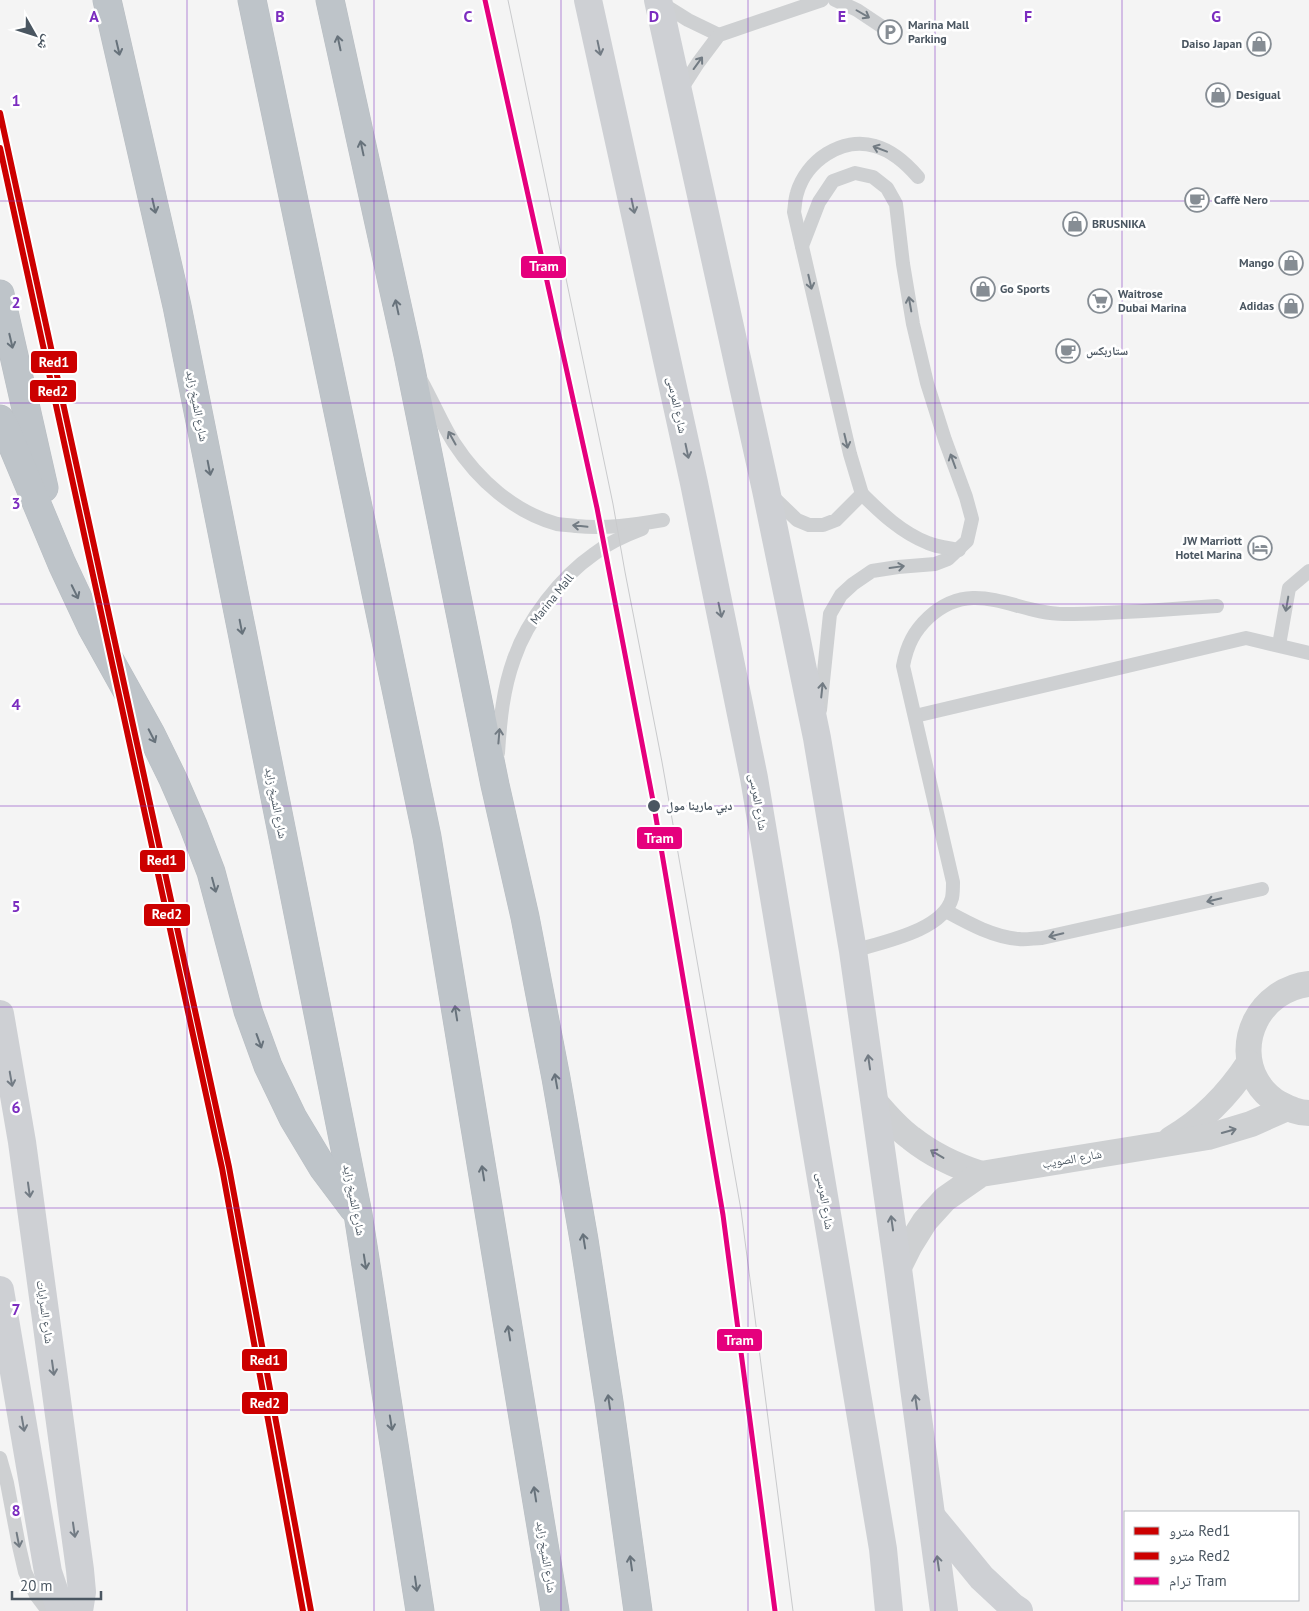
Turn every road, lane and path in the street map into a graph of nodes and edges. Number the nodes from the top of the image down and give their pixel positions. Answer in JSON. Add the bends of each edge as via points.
{"nodes":[{"id":1,"x":107,"y":0,"type":"edge"},
{"id":2,"x":252,"y":0,"type":"edge"},
{"id":3,"x":330,"y":0,"type":"edge"},
{"id":4,"x":588,"y":0,"type":"edge"},
{"id":5,"x":822,"y":0,"type":"edge"},
{"id":6,"x":835,"y":0,"type":"edge"},
{"id":7,"x":659,"y":1,"type":"edge"},
{"id":8,"x":890,"y":32,"type":"dead end"},
{"id":9,"x":719,"y":35,"type":"junction"},
{"id":10,"x":679,"y":92,"type":"junction"},
{"id":11,"x":918,"y":177,"type":"dead end"},
{"id":12,"x":802,"y":246,"type":"junction"},
{"id":13,"x":0,"y":294,"type":"edge"},
{"id":14,"x":408,"y":354,"type":"junction"},
{"id":15,"x":0,"y":419,"type":"edge"},
{"id":16,"x":766,"y":490,"type":"junction"},
{"id":17,"x":862,"y":494,"type":"junction"},
{"id":18,"x":959,"y":550,"type":"junction"},
{"id":19,"x":62,"y":564,"type":"junction"},
{"id":20,"x":1309,"y":571,"type":"edge"},
{"id":21,"x":1217,"y":606,"type":"dead end"},
{"id":22,"x":1279,"y":645,"type":"junction"},
{"id":23,"x":1309,"y":653,"type":"edge"},
{"id":24,"x":915,"y":716,"type":"junction"},
{"id":25,"x":817,"y":738,"type":"junction"},
{"id":26,"x":495,"y":785,"type":"junction"},
{"id":27,"x":1262,"y":889,"type":"dead end"},
{"id":28,"x":946,"y":911,"type":"junction"},
{"id":29,"x":853,"y":951,"type":"junction"},
{"id":30,"x":1309,"y":984,"type":"edge"},
{"id":31,"x":0,"y":1014,"type":"edge"},
{"id":32,"x":1249,"y":1063,"type":"junction"},
{"id":33,"x":875,"y":1102,"type":"junction"},
{"id":34,"x":1301,"y":1115,"type":"edge"},
{"id":35,"x":1164,"y":1144,"type":"junction"},
{"id":36,"x":981,"y":1174,"type":"junction"},
{"id":37,"x":358,"y":1214,"type":"junction"},
{"id":38,"x":898,"y":1269,"type":"junction"},
{"id":39,"x":0,"y":1290,"type":"edge"},
{"id":40,"x":0,"y":1458,"type":"edge"},
{"id":41,"x":0,"y":1493,"type":"edge"},
{"id":42,"x":13,"y":1514,"type":"junction"},
{"id":43,"x":932,"y":1517,"type":"junction"},
{"id":44,"x":883,"y":1549,"type":"junction"},
{"id":45,"x":48,"y":1611,"type":"edge"},
{"id":46,"x":61,"y":1611,"type":"edge"},
{"id":47,"x":79,"y":1611,"type":"edge"},
{"id":48,"x":420,"y":1611,"type":"edge"},
{"id":49,"x":554,"y":1611,"type":"edge"},
{"id":50,"x":638,"y":1611,"type":"edge"},
{"id":51,"x":889,"y":1611,"type":"edge"},
{"id":52,"x":900,"y":1611,"type":"edge"},
{"id":53,"x":944,"y":1611,"type":"edge"},
{"id":54,"x":1019,"y":1611,"type":"edge"}],
"edges":[{"from":1,"to":37,"type":"highway","name":"شارع الشيخ زايد","one_way":true,"via":[[177,306]]},
{"from":49,"to":2,"type":"highway","name":"شارع الشيخ زايد","one_way":true,"via":[[428,837]]},
{"from":14,"to":3,"type":"highway","one_way":true},
{"from":4,"to":44,"type":"main road","name":"شارع المرسى","one_way":true,"via":[[694,483],[754,778]]},
{"from":5,"to":9,"type":"lane"},
{"from":6,"to":8,"type":"lane","one_way":true},
{"from":7,"to":9,"type":"lane"},
{"from":7,"to":10,"type":"main road"},
{"from":10,"to":9,"type":"lane","one_way":true},
{"from":10,"to":16,"type":"main road"},
{"from":11,"to":12,"type":"lane","one_way":true,"via":[[906,163],[874,146],[855,144],[836,148],[819,159],[797,192],[794,212]]},
{"from":12,"to":17,"type":"lane","one_way":true},
{"from":18,"to":12,"type":"lane","one_way":true,"via":[[967,541],[972,519],[927,383],[913,324],[896,204],[887,188],[873,177],[856,173],[832,181],[819,202]]},
{"from":13,"to":19,"type":"highway","one_way":true},
{"from":14,"to":26,"type":"highway"},
{"from":26,"to":14,"type":"lane","name":"Marina Mall","one_way":true,"via":[[506,686],[528,628],[547,600],[594,553],[663,520],[592,528],[558,524],[526,511],[498,493],[473,470],[454,442]]},
{"from":15,"to":19,"type":"highway"},
{"from":16,"to":17,"type":"lane","via":[[796,520],[810,525],[836,520]]},
{"from":16,"to":25,"type":"main road"},
{"from":17,"to":18,"type":"lane","via":[[904,530],[928,543]]},
{"from":25,"to":18,"type":"lane","one_way":true,"via":[[830,614],[841,595],[872,572],[935,564]]},
{"from":19,"to":37,"type":"highway","one_way":true,"via":[[92,628],[155,741],[193,824],[211,872],[248,1012],[268,1066],[293,1118],[323,1168]]},
{"from":20,"to":22,"type":"lane","one_way":true,"via":[[1289,588]]},
{"from":21,"to":24,"type":"lane","via":[[1061,614],[993,599],[964,598],[935,611],[913,634],[906,649],[903,666]]},
{"from":22,"to":23,"type":"lane"},
{"from":22,"to":24,"type":"lane","via":[[1246,638]]},
{"from":24,"to":28,"type":"lane","via":[[953,882],[952,898]]},
{"from":25,"to":29,"type":"main road"},
{"from":50,"to":26,"type":"highway","one_way":true,"via":[[606,1383],[556,1078]]},
{"from":27,"to":28,"type":"lane","one_way":true,"via":[[1042,938],[1003,936]]},
{"from":28,"to":29,"type":"lane","via":[[922,929]]},
{"from":33,"to":29,"type":"main road","one_way":true},
{"from":30,"to":32,"type":"street","via":[[1285,990],[1268,1003],[1255,1020],[1248,1041]]},
{"from":31,"to":47,"type":"main road","name":"شارع السرايات","one_way":true,"via":[[22,1142],[80,1570],[82,1592]]},
{"from":32,"to":34,"type":"street","via":[[1257,1082],[1270,1098]]},
{"from":32,"to":35,"type":"street","via":[[1228,1094],[1209,1113]]},
{"from":36,"to":33,"type":"street","name":"شارع الصويب","one_way":true,"via":[[956,1166],[912,1139]]},
{"from":38,"to":33,"type":"main road","one_way":true},
{"from":35,"to":34,"type":"street","name":"شارع الصويب","one_way":true},
{"from":35,"to":36,"type":"street","name":"شارع الصويب"},
{"from":36,"to":38,"type":"street","name":"شارع الصويب","via":[[945,1199],[925,1222]]},
{"from":37,"to":48,"type":"highway","name":"شارع الشيخ زايد","one_way":true},
{"from":43,"to":38,"type":"main road","one_way":true},
{"from":39,"to":46,"type":"main road","one_way":true,"via":[[45,1558]]},
{"from":40,"to":42,"type":"lane"},
{"from":41,"to":42,"type":"lane"},
{"from":42,"to":45,"type":"lane","one_way":true,"via":[[25,1572]]},
{"from":53,"to":43,"type":"main road","one_way":true},
{"from":43,"to":54,"type":"main road","via":[[982,1578]]},
{"from":44,"to":51,"type":"main road","name":"شارع المرسى"},
{"from":44,"to":52,"type":"main road"}]}
